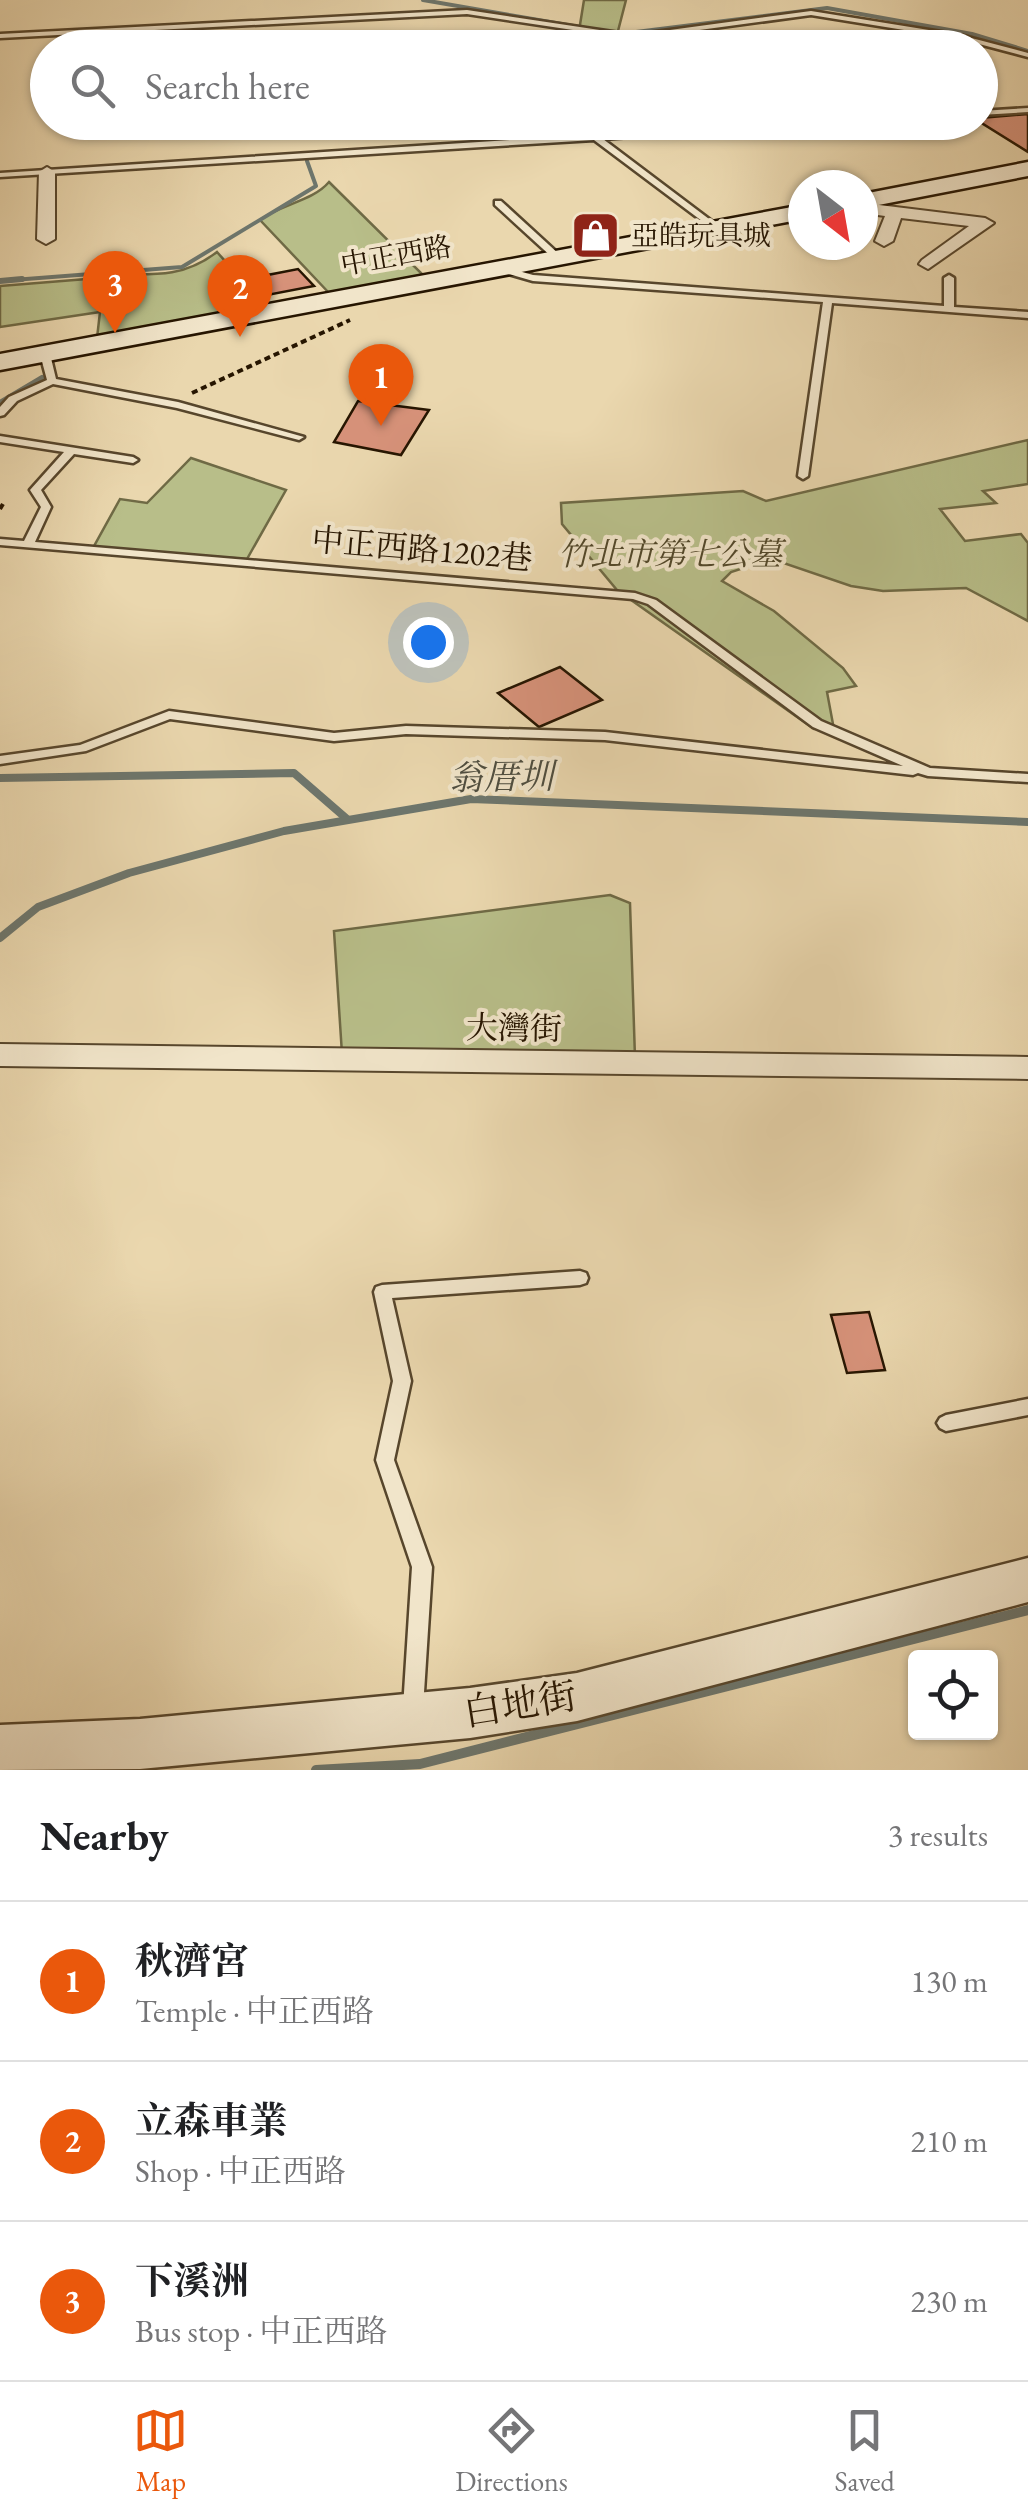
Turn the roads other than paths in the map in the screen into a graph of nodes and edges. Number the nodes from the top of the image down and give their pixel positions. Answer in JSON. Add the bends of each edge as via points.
{"nodes":[{"id":1,"x":117,"y":30,"type":"edge"},
{"id":2,"x":587,"y":30,"type":"edge"},
{"id":3,"x":685,"y":30,"type":"edge"},
{"id":4,"x":923,"y":30,"type":"edge"},
{"id":5,"x":30,"y":34,"type":"edge"},
{"id":6,"x":0,"y":36,"type":"edge"},
{"id":7,"x":998,"y":38,"type":"edge"},
{"id":8,"x":1028,"y":47,"type":"edge"},
{"id":9,"x":998,"y":48,"type":"edge"},
{"id":10,"x":1028,"y":56,"type":"edge"},
{"id":11,"x":1028,"y":110,"type":"edge"},
{"id":12,"x":998,"y":112,"type":"edge"},
{"id":13,"x":565,"y":140,"type":"edge"},
{"id":14,"x":600,"y":140,"type":"edge"},
{"id":15,"x":1028,"y":169,"type":"edge"},
{"id":16,"x":47,"y":172,"type":"junction"},
{"id":17,"x":0,"y":176,"type":"edge"},
{"id":18,"x":878,"y":201,"type":"edge"},
{"id":19,"x":498,"y":202,"type":"dead end"},
{"id":20,"x":878,"y":207,"type":"edge"},
{"id":21,"x":895,"y":211,"type":"junction"},
{"id":22,"x":788,"y":215,"type":"edge"},
{"id":23,"x":714,"y":227,"type":"junction"},
{"id":24,"x":46,"y":239,"type":"dead end"},
{"id":25,"x":884,"y":241,"type":"dead end"},
{"id":26,"x":557,"y":257,"type":"junction"},
{"id":27,"x":928,"y":264,"type":"dead end"},
{"id":28,"x":501,"y":269,"type":"junction"},
{"id":29,"x":949,"y":278,"type":"dead end"},
{"id":30,"x":828,"y":300,"type":"junction"},
{"id":31,"x":949,"y":308,"type":"junction"},
{"id":32,"x":1028,"y":315,"type":"edge"},
{"id":33,"x":0,"y":362,"type":"edge"},
{"id":34,"x":49,"y":368,"type":"junction"},
{"id":35,"x":0,"y":413,"type":"edge"},
{"id":36,"x":299,"y":437,"type":"dead end"},
{"id":37,"x":0,"y":439,"type":"edge"},
{"id":38,"x":72,"y":450,"type":"junction"},
{"id":39,"x":133,"y":460,"type":"dead end"},
{"id":40,"x":803,"y":476,"type":"dead end"},
{"id":41,"x":0,"y":542,"type":"edge"},
{"id":42,"x":28,"y":544,"type":"junction"},
{"id":43,"x":0,"y":760,"type":"edge"},
{"id":44,"x":928,"y":772,"type":"junction"},
{"id":45,"x":1028,"y":778,"type":"edge"},
{"id":46,"x":0,"y":1055,"type":"edge"},
{"id":47,"x":1028,"y":1068,"type":"edge"},
{"id":48,"x":580,"y":1278,"type":"dead end"},
{"id":49,"x":1028,"y":1407,"type":"edge"},
{"id":50,"x":946,"y":1423,"type":"dead end"},
{"id":51,"x":1028,"y":1580,"type":"edge"},
{"id":52,"x":412,"y":1718,"type":"junction"},
{"id":53,"x":0,"y":1750,"type":"edge"}],
"edges":[{"from":1,"to":2,"type":"lane","via":[[467,12]]},
{"from":3,"to":4,"type":"lane","via":[[811,13]]},
{"from":5,"to":6,"type":"lane"},
{"from":7,"to":8,"type":"lane"},
{"from":9,"to":10,"type":"lane"},
{"from":11,"to":12,"type":"lane"},
{"from":13,"to":16,"type":"lane"},
{"from":14,"to":23,"type":"lane"},
{"from":15,"to":18,"type":"main road"},
{"from":16,"to":17,"type":"lane"},
{"from":16,"to":24,"type":"street"},
{"from":19,"to":26,"type":"lane"},
{"from":20,"to":21,"type":"street"},
{"from":21,"to":25,"type":"street"},
{"from":21,"to":27,"type":"street","via":[[986,223]]},
{"from":22,"to":23,"type":"main road","name":"中正西路"},
{"from":23,"to":26,"type":"main road","name":"中正西路"},
{"from":26,"to":28,"type":"main road","name":"中正西路"},
{"from":28,"to":30,"type":"lane","via":[[533,278]]},
{"from":28,"to":34,"type":"main road","name":"中正西路","via":[[380,290]]},
{"from":29,"to":31,"type":"lane"},
{"from":30,"to":31,"type":"lane"},
{"from":30,"to":40,"type":"lane"},
{"from":31,"to":32,"type":"lane"},
{"from":33,"to":34,"type":"main road","name":"中正西路"},
{"from":34,"to":35,"type":"lane"},
{"from":34,"to":36,"type":"lane"},
{"from":37,"to":38,"type":"lane"},
{"from":38,"to":39,"type":"lane"},
{"from":38,"to":42,"type":"lane","via":[[35,490],[46,507]]},
{"from":41,"to":42,"type":"lane","name":"中正西路1202巷"},
{"from":42,"to":44,"type":"lane","name":"中正西路1202巷","via":[[635,596],[817,724]]},
{"from":43,"to":44,"type":"lane","via":[[82,748],[169,715],[334,737],[406,730],[605,736]]},
{"from":44,"to":45,"type":"lane","name":"中正西路1202巷"},
{"from":46,"to":47,"type":"street","name":"大灣街"},
{"from":48,"to":52,"type":"lane","via":[[382,1292],[402,1380],[386,1460],[422,1567]]},
{"from":49,"to":50,"type":"lane"},
{"from":51,"to":52,"type":"street","name":"白地街","via":[[577,1697]]},
{"from":52,"to":53,"type":"street","name":"白地街"}]}
